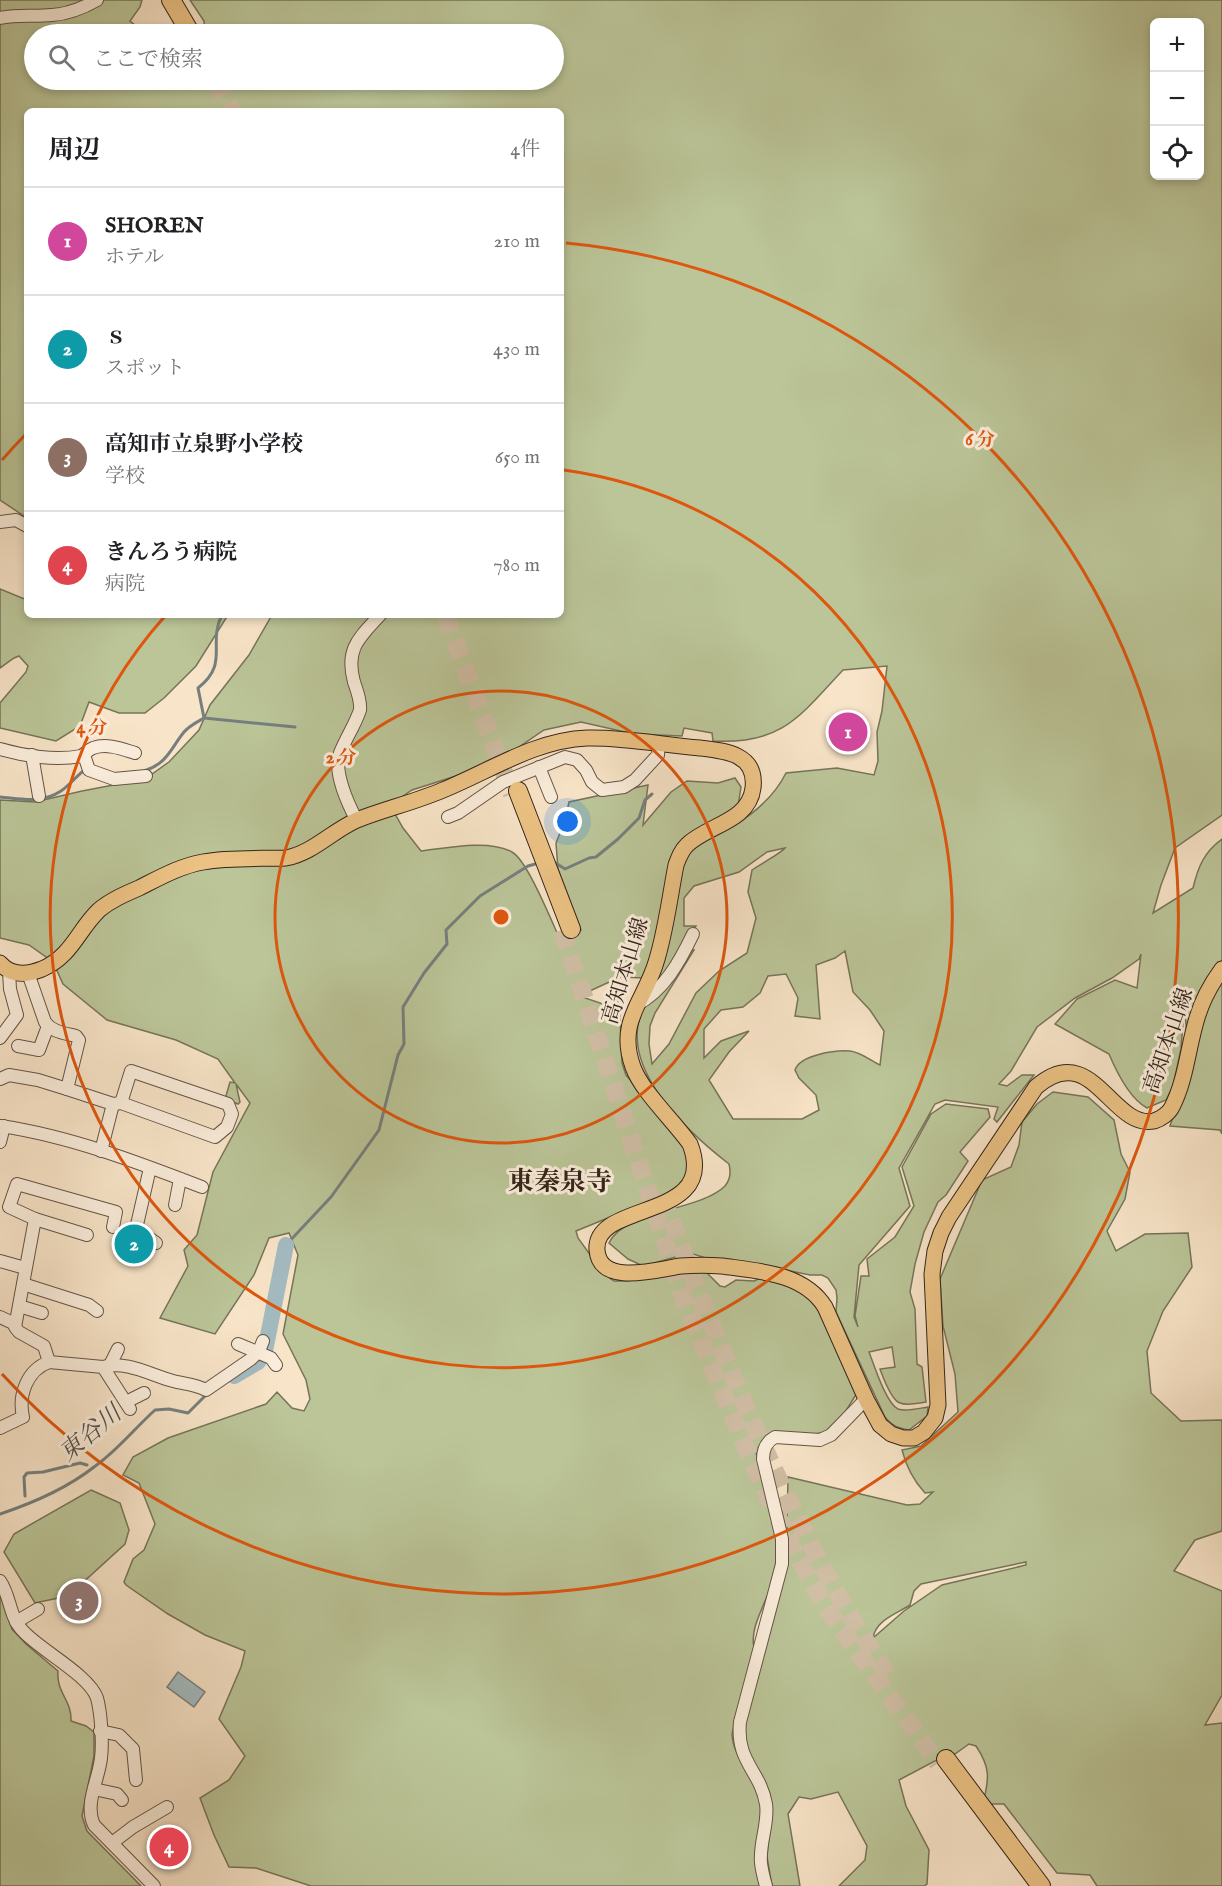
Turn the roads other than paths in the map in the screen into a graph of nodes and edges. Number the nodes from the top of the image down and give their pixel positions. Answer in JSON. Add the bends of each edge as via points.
{"nodes":[{"id":1,"x":97,"y":0,"type":"edge"},
{"id":2,"x":162,"y":0,"type":"edge"},
{"id":3,"x":171,"y":0,"type":"edge"},
{"id":4,"x":0,"y":18,"type":"edge"},
{"id":5,"x":176,"y":24,"type":"edge"},
{"id":6,"x":185,"y":24,"type":"edge"},
{"id":7,"x":0,"y":522,"type":"edge"},
{"id":8,"x":24,"y":524,"type":"edge"},
{"id":9,"x":377,"y":618,"type":"edge"},
{"id":10,"x":659,"y":744,"type":"junction"},
{"id":11,"x":0,"y":748,"type":"edge"},
{"id":12,"x":135,"y":753,"type":"dead end"},
{"id":13,"x":32,"y":755,"type":"junction"},
{"id":14,"x":86,"y":763,"type":"junction"},
{"id":15,"x":539,"y":767,"type":"junction"},
{"id":16,"x":146,"y":776,"type":"dead end"},
{"id":17,"x":39,"y":796,"type":"dead end"},
{"id":18,"x":516,"y":796,"type":"tunnel mouth"},
{"id":19,"x":551,"y":796,"type":"dead end"},
{"id":20,"x":448,"y":817,"type":"dead end"},
{"id":21,"x":357,"y":821,"type":"junction"},
{"id":22,"x":564,"y":922,"type":"tunnel mouth"},
{"id":23,"x":693,"y":934,"type":"dead end"},
{"id":24,"x":4,"y":967,"type":"edge"},
{"id":25,"x":1222,"y":969,"type":"edge"},
{"id":26,"x":28,"y":973,"type":"junction"},
{"id":27,"x":635,"y":1006,"type":"junction"},
{"id":28,"x":48,"y":1026,"type":"junction"},
{"id":29,"x":0,"y":1038,"type":"edge"},
{"id":30,"x":18,"y":1046,"type":"dead end"},
{"id":31,"x":0,"y":1079,"type":"edge"},
{"id":32,"x":67,"y":1089,"type":"junction"},
{"id":33,"x":117,"y":1103,"type":"junction"},
{"id":34,"x":2,"y":1126,"type":"edge"},
{"id":35,"x":0,"y":1142,"type":"edge"},
{"id":36,"x":101,"y":1151,"type":"junction"},
{"id":37,"x":150,"y":1168,"type":"junction"},
{"id":38,"x":180,"y":1179,"type":"junction"},
{"id":39,"x":202,"y":1187,"type":"dead end"},
{"id":40,"x":175,"y":1205,"type":"dead end"},
{"id":41,"x":35,"y":1219,"type":"junction"},
{"id":42,"x":113,"y":1227,"type":"dead end"},
{"id":43,"x":87,"y":1235,"type":"dead end"},
{"id":44,"x":156,"y":1242,"type":"dead end"},
{"id":45,"x":0,"y":1261,"type":"edge"},
{"id":46,"x":25,"y":1268,"type":"junction"},
{"id":47,"x":23,"y":1284,"type":"junction"},
{"id":48,"x":19,"y":1306,"type":"junction"},
{"id":49,"x":97,"y":1311,"type":"dead end"},
{"id":50,"x":42,"y":1313,"type":"dead end"},
{"id":51,"x":0,"y":1317,"type":"edge"},
{"id":52,"x":15,"y":1324,"type":"junction"},
{"id":53,"x":238,"y":1344,"type":"dead end"},
{"id":54,"x":118,"y":1349,"type":"dead end"},
{"id":55,"x":263,"y":1349,"type":"junction"},
{"id":56,"x":49,"y":1362,"type":"junction"},
{"id":57,"x":276,"y":1365,"type":"dead end"},
{"id":58,"x":106,"y":1366,"type":"junction"},
{"id":59,"x":144,"y":1393,"type":"dead end"},
{"id":60,"x":866,"y":1399,"type":"junction"},
{"id":61,"x":0,"y":1428,"type":"edge"},
{"id":62,"x":0,"y":1581,"type":"edge"},
{"id":63,"x":38,"y":1609,"type":"dead end"},
{"id":64,"x":16,"y":1622,"type":"junction"},
{"id":65,"x":100,"y":1731,"type":"junction"},
{"id":66,"x":136,"y":1780,"type":"dead end"},
{"id":67,"x":94,"y":1789,"type":"junction"},
{"id":68,"x":122,"y":1800,"type":"dead end"},
{"id":69,"x":167,"y":1807,"type":"dead end"},
{"id":70,"x":112,"y":1843,"type":"junction"},
{"id":71,"x":154,"y":1886,"type":"edge"},
{"id":72,"x":766,"y":1886,"type":"edge"},
{"id":73,"x":1031,"y":1886,"type":"edge"},
{"id":74,"x":1041,"y":1886,"type":"edge"}],
"edges":[{"from":1,"to":4,"type":"street","via":[[62,14]]},
{"from":2,"to":5,"type":"highway"},
{"from":3,"to":6,"type":"highway"},
{"from":7,"to":8,"type":"street","via":[[16,520]]},
{"from":9,"to":21,"type":"street","via":[[351,656],[360,710],[337,768]]},
{"from":10,"to":15,"type":"street","via":[[658,755],[624,787],[602,790],[592,782],[583,765],[569,757]]},
{"from":10,"to":21,"type":"main road","name":"高知本山線","via":[[586,738],[549,744],[436,793]]},
{"from":10,"to":27,"type":"main road","name":"高知本山線","via":[[732,753],[746,763],[754,781],[751,798],[743,810],[693,840],[680,853],[655,968]]},
{"from":11,"to":13,"type":"street"},
{"from":12,"to":14,"type":"street","via":[[111,746],[93,748]]},
{"from":13,"to":14,"type":"street"},
{"from":13,"to":17,"type":"street"},
{"from":14,"to":16,"type":"street","via":[[119,779]]},
{"from":15,"to":19,"type":"street"},
{"from":15,"to":20,"type":"street","via":[[503,782]]},
{"from":18,"to":22,"type":"highway"},
{"from":21,"to":26,"type":"main road","name":"高知本山線","via":[[291,857],[204,861],[171,872],[109,903],[93,916],[66,952],[50,965]]},
{"from":23,"to":27,"type":"street","via":[[680,962],[648,999]]},
{"from":24,"to":26,"type":"main road"},
{"from":24,"to":29,"type":"street","via":[[17,1015],[15,1027]]},
{"from":25,"to":60,"type":"main road","name":"高知本山線","via":[[1203,1000],[1172,1107],[1166,1115],[1155,1120],[1138,1118],[1081,1075],[1054,1074],[1036,1087],[949,1216],[935,1251],[935,1418],[919,1436],[908,1439],[891,1434],[875,1419]]},
{"from":26,"to":28,"type":"street"},
{"from":27,"to":60,"type":"main road","name":"高知本山線","via":[[628,1037],[633,1068],[690,1144],[695,1169],[688,1186],[673,1198],[608,1226],[597,1245],[603,1264],[621,1273],[714,1265],[773,1275],[805,1286],[825,1307]]},
{"from":28,"to":30,"type":"street","via":[[39,1050]]},
{"from":28,"to":32,"type":"street","via":[[79,1040]]},
{"from":31,"to":32,"type":"street","via":[[9,1075],[24,1077]]},
{"from":32,"to":33,"type":"street"},
{"from":33,"to":33,"type":"street","via":[[215,1137],[227,1127],[232,1114],[228,1104],[131,1071]]},
{"from":33,"to":36,"type":"street"},
{"from":34,"to":35,"type":"street"},
{"from":34,"to":36,"type":"street"},
{"from":36,"to":37,"type":"street"},
{"from":37,"to":38,"type":"street"},
{"from":37,"to":44,"type":"street","via":[[134,1231]]},
{"from":38,"to":39,"type":"street"},
{"from":38,"to":40,"type":"street"},
{"from":41,"to":42,"type":"street","via":[[9,1207],[16,1184],[116,1212]]},
{"from":41,"to":43,"type":"street"},
{"from":41,"to":46,"type":"street"},
{"from":45,"to":46,"type":"street"},
{"from":46,"to":47,"type":"street"},
{"from":47,"to":48,"type":"street"},
{"from":47,"to":49,"type":"street"},
{"from":48,"to":50,"type":"street"},
{"from":48,"to":52,"type":"street"},
{"from":51,"to":52,"type":"street"},
{"from":52,"to":56,"type":"street","via":[[19,1332],[44,1346]]},
{"from":53,"to":55,"type":"street","via":[[252,1351]]},
{"from":54,"to":58,"type":"street"},
{"from":55,"to":57,"type":"street"},
{"from":55,"to":58,"type":"street","via":[[206,1390],[149,1371]]},
{"from":56,"to":58,"type":"street"},
{"from":56,"to":61,"type":"street","via":[[24,1386],[23,1417]]},
{"from":58,"to":59,"type":"street","via":[[128,1406]]},
{"from":60,"to":72,"type":"street","via":[[820,1440],[775,1437],[763,1450],[782,1539],[782,1564],[738,1732],[740,1747],[763,1791],[767,1812],[761,1863]]},
{"from":62,"to":64,"type":"street"},
{"from":63,"to":64,"type":"street"},
{"from":64,"to":65,"type":"street","via":[[29,1638],[91,1688],[98,1705]]},
{"from":65,"to":66,"type":"street","via":[[120,1735],[133,1749]]},
{"from":65,"to":67,"type":"street","via":[[102,1755]]},
{"from":67,"to":68,"type":"street","via":[[117,1794]]},
{"from":67,"to":70,"type":"street","via":[[92,1820]]},
{"from":69,"to":70,"type":"street"},
{"from":70,"to":71,"type":"street"},
{"from":73,"to":74,"type":"highway","via":[[942,1761]]}]}
